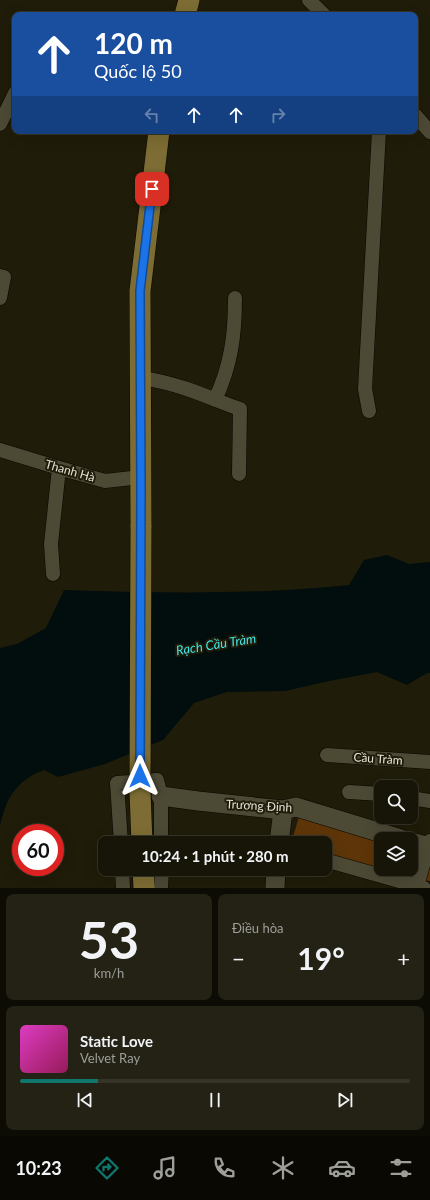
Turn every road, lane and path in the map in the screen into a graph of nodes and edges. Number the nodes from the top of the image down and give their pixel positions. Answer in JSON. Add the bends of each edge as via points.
{"nodes":[{"id":1,"x":189,"y":0,"type":"edge"},
{"id":2,"x":310,"y":0,"type":"edge"},
{"id":3,"x":187,"y":12,"type":"edge"},
{"id":4,"x":321,"y":12,"type":"edge"},
{"id":5,"x":12,"y":99,"type":"edge"},
{"id":6,"x":418,"y":118,"type":"edge"},
{"id":7,"x":0,"y":124,"type":"edge"},
{"id":8,"x":430,"y":132,"type":"edge"},
{"id":9,"x":159,"y":134,"type":"edge"},
{"id":10,"x":379,"y":134,"type":"edge"},
{"id":11,"x":0,"y":276,"type":"edge"},
{"id":12,"x":0,"y":298,"type":"edge"},
{"id":13,"x":235,"y":298,"type":"dead end"},
{"id":14,"x":141,"y":378,"type":"junction"},
{"id":15,"x":215,"y":400,"type":"junction"},
{"id":16,"x":369,"y":410,"type":"dead end"},
{"id":17,"x":0,"y":450,"type":"edge"},
{"id":18,"x":59,"y":468,"type":"junction"},
{"id":19,"x":239,"y":474,"type":"dead end"},
{"id":20,"x":141,"y":477,"type":"junction"},
{"id":21,"x":53,"y":574,"type":"dead end"},
{"id":22,"x":327,"y":755,"type":"dead end"},
{"id":23,"x":430,"y":762,"type":"edge"},
{"id":24,"x":349,"y":792,"type":"dead end"},
{"id":25,"x":374,"y":794,"type":"edge"},
{"id":26,"x":161,"y":796,"type":"junction"},
{"id":27,"x":418,"y":799,"type":"edge"},
{"id":28,"x":430,"y":800,"type":"edge"},
{"id":29,"x":282,"y":810,"type":"junction"},
{"id":30,"x":378,"y":832,"type":"edge"},
{"id":31,"x":121,"y":836,"type":"edge"},
{"id":32,"x":142,"y":836,"type":"edge"},
{"id":33,"x":161,"y":836,"type":"edge"},
{"id":34,"x":280,"y":836,"type":"edge"},
{"id":35,"x":425,"y":844,"type":"edge"},
{"id":36,"x":332,"y":862,"type":"edge"},
{"id":37,"x":122,"y":876,"type":"edge"},
{"id":38,"x":143,"y":876,"type":"edge"},
{"id":39,"x":162,"y":876,"type":"edge"},
{"id":40,"x":275,"y":876,"type":"edge"},
{"id":41,"x":420,"y":887,"type":"edge"},
{"id":42,"x":123,"y":888,"type":"edge"},
{"id":43,"x":144,"y":888,"type":"edge"},
{"id":44,"x":161,"y":888,"type":"edge"},
{"id":45,"x":274,"y":888,"type":"edge"}],
"edges":[{"from":1,"to":3,"type":"main road"},
{"from":2,"to":4,"type":"street"},
{"from":5,"to":7,"type":"street"},
{"from":6,"to":8,"type":"street"},
{"from":9,"to":14,"type":"main road","via":[[140,291]]},
{"from":10,"to":16,"type":"street","via":[[365,383]]},
{"from":11,"to":12,"type":"street","via":[[4,277]]},
{"from":13,"to":15,"type":"street","via":[[234,337],[228,367]]},
{"from":14,"to":15,"type":"street","via":[[188,389]]},
{"from":14,"to":20,"type":"main road"},
{"from":15,"to":19,"type":"street","via":[[240,409]]},
{"from":17,"to":18,"type":"street","name":"Thanh Hà"},
{"from":18,"to":20,"type":"street","name":"Thanh Hà","via":[[105,480]]},
{"from":18,"to":21,"type":"street","via":[[51,544]]},
{"from":20,"to":32,"type":"main road","bridge":true},
{"from":22,"to":23,"type":"street","name":"Cầu Tràm"},
{"from":24,"to":25,"type":"street"},
{"from":26,"to":29,"type":"street","name":"Trương Định"},
{"from":26,"to":31,"type":"street","via":[[157,780],[117,783]]},
{"from":26,"to":33,"type":"street"},
{"from":27,"to":28,"type":"street"},
{"from":29,"to":30,"type":"street","name":"Trương Định","via":[[296,807]]},
{"from":29,"to":34,"type":"street"},
{"from":35,"to":41,"type":"street"},
{"from":36,"to":41,"type":"street"},
{"from":37,"to":42,"type":"street"},
{"from":38,"to":43,"type":"main road"},
{"from":39,"to":44,"type":"street"},
{"from":40,"to":45,"type":"street"}]}
